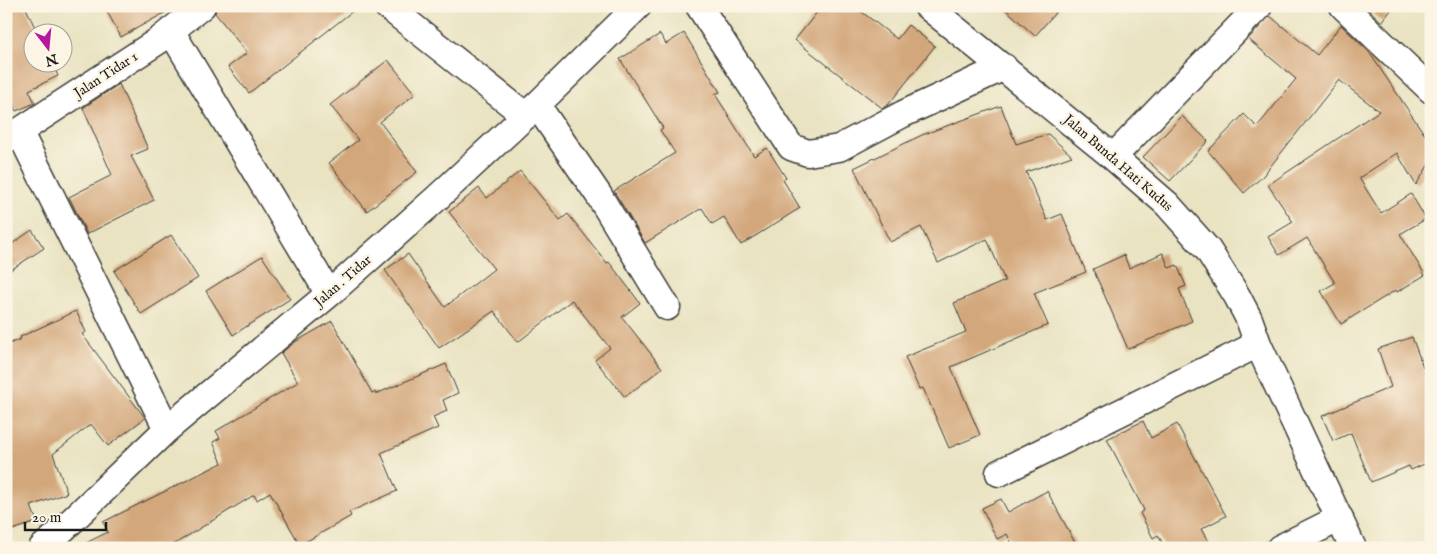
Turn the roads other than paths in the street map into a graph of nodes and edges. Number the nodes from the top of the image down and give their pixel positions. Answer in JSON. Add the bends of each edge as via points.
{"nodes":[{"id":1,"x":202,"y":6,"type":"edge"},
{"id":2,"x":387,"y":6,"type":"edge"},
{"id":3,"x":638,"y":6,"type":"edge"},
{"id":4,"x":699,"y":6,"type":"edge"},
{"id":5,"x":927,"y":6,"type":"edge"},
{"id":6,"x":1259,"y":6,"type":"edge"},
{"id":7,"x":1343,"y":6,"type":"edge"},
{"id":8,"x":171,"y":31,"type":"junction"},
{"id":9,"x":1004,"y":68,"type":"junction"},
{"id":10,"x":1431,"y":90,"type":"edge"},
{"id":11,"x":532,"y":110,"type":"junction"},
{"id":12,"x":13,"y":136,"type":"edge"},
{"id":13,"x":1113,"y":157,"type":"junction"},
{"id":14,"x":329,"y":294,"type":"junction"},
{"id":15,"x":667,"y":307,"type":"dead end"},
{"id":16,"x":1258,"y":344,"type":"junction"},
{"id":17,"x":167,"y":429,"type":"junction"},
{"id":18,"x":999,"y":473,"type":"dead end"},
{"id":19,"x":1340,"y":518,"type":"junction"},
{"id":20,"x":42,"y":548,"type":"edge"},
{"id":21,"x":1280,"y":548,"type":"edge"},
{"id":22,"x":1353,"y":548,"type":"edge"}],
"edges":[{"from":1,"to":8,"type":"street","name":"Jalan Tidar 1"},
{"from":2,"to":11,"type":"street"},
{"from":3,"to":11,"type":"street","name":"Jalan . Tidar"},
{"from":4,"to":9,"type":"street","via":[[791,147],[808,153],[839,148],[902,114]]},
{"from":5,"to":9,"type":"street","name":"Jalan Bunda Hati Kudus"},
{"from":6,"to":13,"type":"street"},
{"from":7,"to":10,"type":"street"},
{"from":8,"to":12,"type":"street","name":"Jalan Tidar 1"},
{"from":8,"to":14,"type":"street"},
{"from":9,"to":13,"type":"street","name":"Jalan Bunda Hati Kudus"},
{"from":11,"to":14,"type":"street","name":"Jalan . Tidar"},
{"from":11,"to":15,"type":"street","via":[[598,194]]},
{"from":12,"to":17,"type":"street"},
{"from":13,"to":16,"type":"street","name":"Jalan Bunda Hati Kudus","via":[[1167,204],[1208,250],[1237,296]]},
{"from":14,"to":17,"type":"street","name":"Jalan . Tidar"},
{"from":16,"to":18,"type":"street"},
{"from":16,"to":19,"type":"street","name":"Jalan Bunda Hati Kudus"},
{"from":17,"to":20,"type":"street","name":"Jalan . Tidar"},
{"from":19,"to":21,"type":"street"},
{"from":19,"to":22,"type":"street","name":"Jalan Bunda Hati Kudus"}]}
